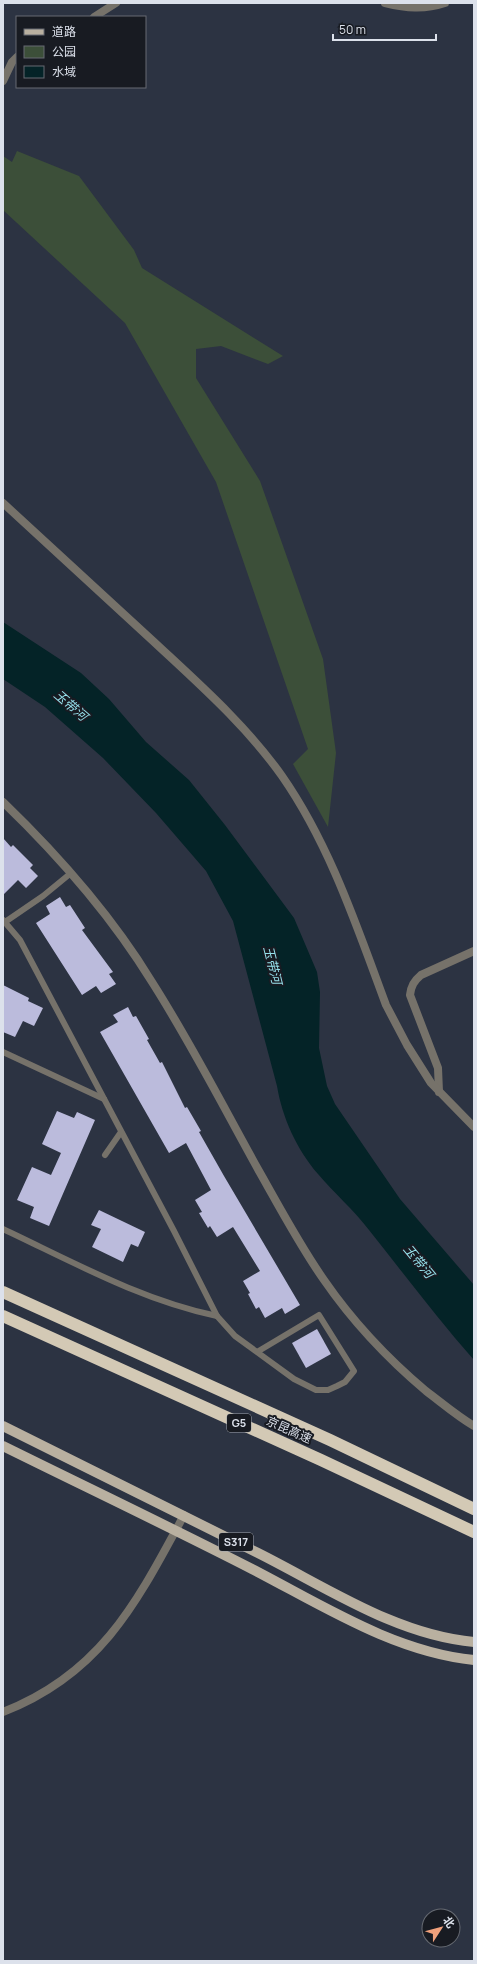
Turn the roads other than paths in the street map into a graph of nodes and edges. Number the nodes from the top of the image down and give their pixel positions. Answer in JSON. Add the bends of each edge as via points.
{"nodes":[{"id":1,"x":116,"y":3,"type":"edge"},
{"id":2,"x":385,"y":3,"type":"edge"},
{"id":3,"x":445,"y":3,"type":"edge"},
{"id":4,"x":96,"y":16,"type":"edge"},
{"id":5,"x":16,"y":58,"type":"edge"},
{"id":6,"x":3,"y":80,"type":"edge"},
{"id":7,"x":3,"y":503,"type":"edge"},
{"id":8,"x":3,"y":802,"type":"edge"},
{"id":9,"x":71,"y":873,"type":"junction"},
{"id":10,"x":4,"y":921,"type":"edge"},
{"id":11,"x":474,"y":951,"type":"edge"},
{"id":12,"x":3,"y":1052,"type":"edge"},
{"id":13,"x":439,"y":1092,"type":"junction"},
{"id":14,"x":104,"y":1099,"type":"junction"},
{"id":15,"x":474,"y":1127,"type":"edge"},
{"id":16,"x":121,"y":1132,"type":"junction"},
{"id":17,"x":105,"y":1154,"type":"dead end"},
{"id":18,"x":3,"y":1229,"type":"edge"},
{"id":19,"x":3,"y":1292,"type":"edge"},
{"id":20,"x":3,"y":1316,"type":"edge"},
{"id":21,"x":217,"y":1316,"type":"junction"},
{"id":22,"x":257,"y":1352,"type":"junction"},
{"id":23,"x":3,"y":1426,"type":"edge"},
{"id":24,"x":474,"y":1426,"type":"edge"},
{"id":25,"x":3,"y":1446,"type":"edge"},
{"id":26,"x":474,"y":1508,"type":"edge"},
{"id":27,"x":184,"y":1516,"type":"junction"},
{"id":28,"x":175,"y":1531,"type":"junction"},
{"id":29,"x":474,"y":1532,"type":"edge"},
{"id":30,"x":474,"y":1642,"type":"edge"},
{"id":31,"x":474,"y":1660,"type":"edge"},
{"id":32,"x":3,"y":1712,"type":"edge"}],
"edges":[{"from":1,"to":4,"type":"street"},
{"from":2,"to":3,"type":"street","via":[[415,8]]},
{"from":5,"to":6,"type":"street"},
{"from":7,"to":13,"type":"street","via":[[217,702],[262,750],[282,776],[330,861],[386,1005],[407,1045]]},
{"from":8,"to":9,"type":"street"},
{"from":9,"to":10,"type":"lane","via":[[43,896]]},
{"from":9,"to":24,"type":"street","via":[[111,923],[151,980],[321,1276],[382,1351],[444,1405]]},
{"from":10,"to":14,"type":"lane","via":[[20,940]]},
{"from":11,"to":13,"type":"street","via":[[421,975],[410,989],[410,995],[438,1068]]},
{"from":12,"to":14,"type":"lane"},
{"from":13,"to":15,"type":"street"},
{"from":14,"to":16,"type":"lane"},
{"from":16,"to":17,"type":"lane"},
{"from":16,"to":21,"type":"lane"},
{"from":18,"to":21,"type":"lane","via":[[137,1292],[183,1309]]},
{"from":19,"to":26,"type":"highway","name":"京昆高速","number":"G5"},
{"from":20,"to":29,"type":"highway","name":"京昆高速","number":"G5"},
{"from":21,"to":22,"type":"lane","via":[[235,1336]]},
{"from":22,"to":22,"type":"lane","via":[[294,1379],[316,1390],[328,1390],[337,1386],[345,1382],[354,1371],[319,1315]]},
{"from":23,"to":27,"type":"main road","number":"S317"},
{"from":25,"to":28,"type":"main road","number":"S317"},
{"from":27,"to":28,"type":"street"},
{"from":27,"to":30,"type":"main road","number":"S317","via":[[390,1620],[447,1638]]},
{"from":28,"to":31,"type":"main road","number":"S317","via":[[384,1636],[443,1656]]},
{"from":28,"to":32,"type":"street","via":[[138,1599],[117,1628],[93,1654],[49,1691]]}]}
